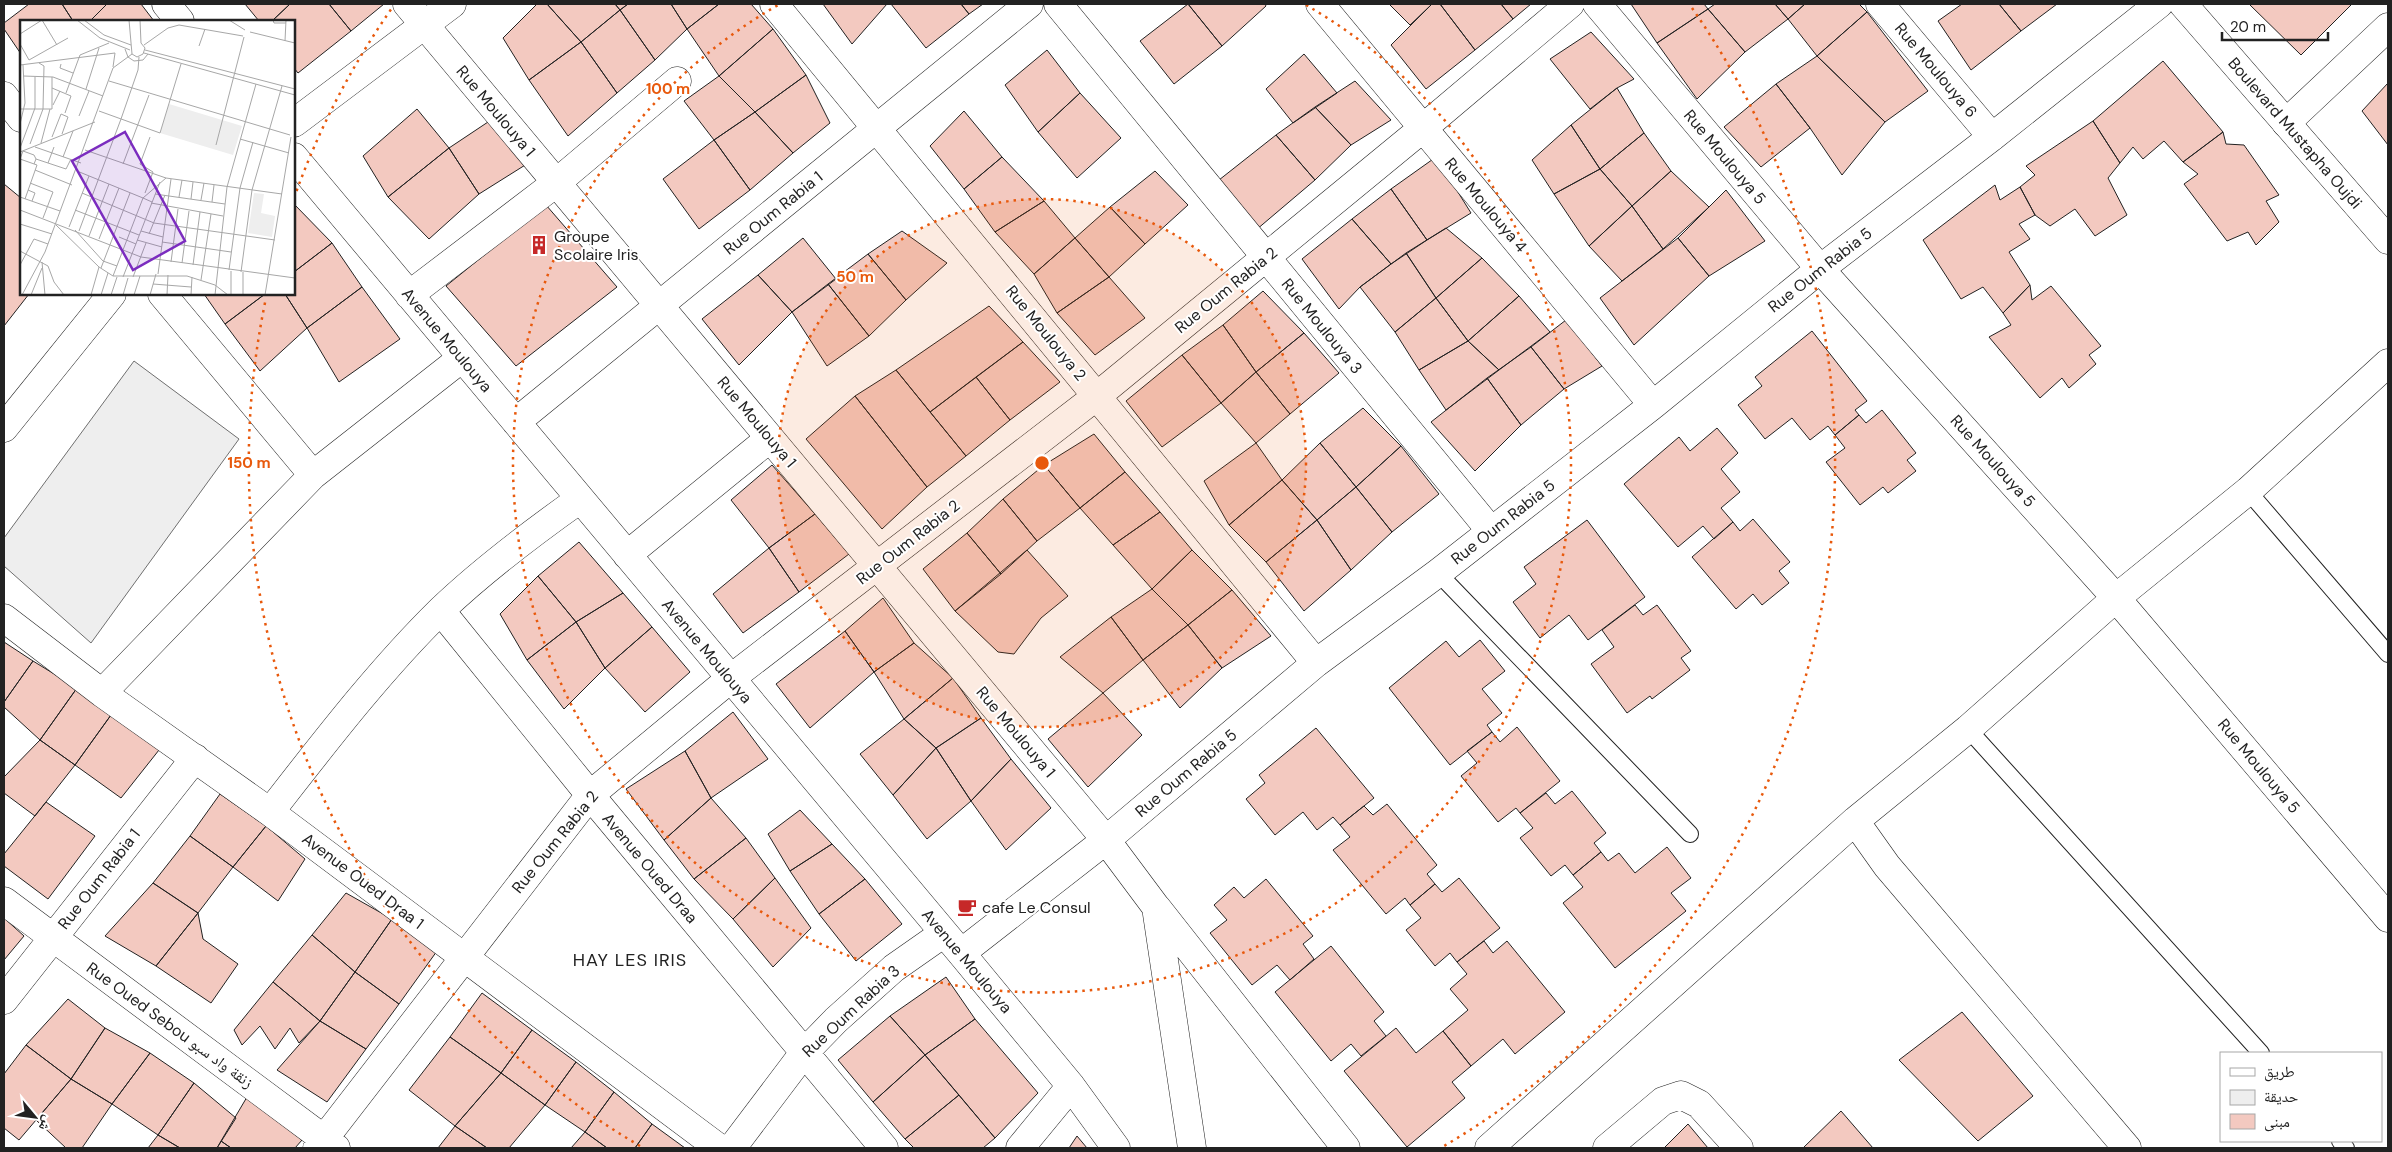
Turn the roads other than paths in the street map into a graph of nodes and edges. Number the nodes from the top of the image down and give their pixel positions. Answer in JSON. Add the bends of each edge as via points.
{"nodes":[{"id":1,"x":166,"y":4,"type":"edge"},
{"id":2,"x":407,"y":4,"type":"edge"},
{"id":3,"x":452,"y":4,"type":"edge"},
{"id":4,"x":774,"y":4,"type":"edge"},
{"id":5,"x":1029,"y":4,"type":"edge"},
{"id":6,"x":1058,"y":4,"type":"edge"},
{"id":7,"x":1320,"y":4,"type":"edge"},
{"id":8,"x":1570,"y":4,"type":"edge"},
{"id":9,"x":1597,"y":4,"type":"edge"},
{"id":10,"x":1880,"y":4,"type":"edge"},
{"id":11,"x":2160,"y":4,"type":"edge"},
{"id":12,"x":2183,"y":4,"type":"edge"},
{"id":13,"x":179,"y":20,"type":"edge"},
{"id":14,"x":424,"y":25,"type":"junction"},
{"id":15,"x":2388,"y":27,"type":"edge"},
{"id":16,"x":677,"y":81,"type":"dead end"},
{"id":17,"x":4,"y":96,"type":"edge"},
{"id":18,"x":20,"y":117,"type":"edge"},
{"id":19,"x":295,"y":122,"type":"edge"},
{"id":20,"x":2286,"y":123,"type":"junction"},
{"id":21,"x":877,"y":128,"type":"junction"},
{"id":22,"x":1422,"y":129,"type":"junction"},
{"id":23,"x":1992,"y":137,"type":"junction"},
{"id":24,"x":295,"y":158,"type":"edge"},
{"id":25,"x":556,"y":183,"type":"junction"},
{"id":26,"x":2388,"y":240,"type":"edge"},
{"id":27,"x":1266,"y":257,"type":"junction"},
{"id":28,"x":1820,"y":269,"type":"junction"},
{"id":29,"x":111,"y":295,"type":"edge"},
{"id":30,"x":163,"y":295,"type":"edge"},
{"id":31,"x":409,"y":295,"type":"junction"},
{"id":32,"x":659,"y":305,"type":"junction"},
{"id":33,"x":462,"y":358,"type":"junction"},
{"id":34,"x":2388,"y":363,"type":"edge"},
{"id":35,"x":1097,"y":396,"type":"junction"},
{"id":36,"x":1653,"y":405,"type":"junction"},
{"id":37,"x":516,"y":422,"type":"junction"},
{"id":38,"x":4,"y":428,"type":"edge"},
{"id":39,"x":770,"y":438,"type":"junction"},
{"id":40,"x":313,"y":475,"type":"junction"},
{"id":41,"x":2248,"y":491,"type":"junction"},
{"id":42,"x":580,"y":499,"type":"junction"},
{"id":43,"x":1491,"y":532,"type":"junction"},
{"id":44,"x":627,"y":556,"type":"junction"},
{"id":45,"x":877,"y":566,"type":"junction"},
{"id":46,"x":1438,"y":573,"type":"junction"},
{"id":47,"x":2116,"y":598,"type":"junction"},
{"id":48,"x":441,"y":611,"type":"junction"},
{"id":49,"x":4,"y":618,"type":"edge"},
{"id":50,"x":2388,"y":654,"type":"edge"},
{"id":51,"x":1316,"y":663,"type":"junction"},
{"id":52,"x":730,"y":679,"type":"junction"},
{"id":53,"x":102,"y":693,"type":"junction"},
{"id":54,"x":1968,"y":729,"type":"junction"},
{"id":55,"x":195,"y":758,"type":"junction"},
{"id":56,"x":590,"y":795,"type":"junction"},
{"id":57,"x":270,"y":812,"type":"junction"},
{"id":58,"x":1855,"y":821,"type":"junction"},
{"id":59,"x":1690,"y":834,"type":"dead end"},
{"id":60,"x":1106,"y":840,"type":"junction"},
{"id":61,"x":4,"y":901,"type":"edge"},
{"id":62,"x":1156,"y":907,"type":"junction"},
{"id":63,"x":2388,"y":918,"type":"edge"},
{"id":64,"x":52,"y":939,"type":"junction"},
{"id":65,"x":953,"y":943,"type":"junction"},
{"id":66,"x":465,"y":957,"type":"junction"},
{"id":67,"x":4,"y":1000,"type":"edge"},
{"id":68,"x":2260,"y":1052,"type":"edge"},
{"id":69,"x":804,"y":1054,"type":"junction"},
{"id":70,"x":1071,"y":1086,"type":"junction"},
{"id":71,"x":326,"y":1145,"type":"edge"},
{"id":72,"x":719,"y":1148,"type":"edge"},
{"id":73,"x":732,"y":1148,"type":"edge"},
{"id":74,"x":884,"y":1148,"type":"edge"},
{"id":75,"x":1020,"y":1148,"type":"edge"},
{"id":76,"x":1116,"y":1148,"type":"edge"},
{"id":77,"x":1192,"y":1148,"type":"edge"},
{"id":78,"x":1346,"y":1148,"type":"edge"},
{"id":79,"x":1489,"y":1148,"type":"edge"},
{"id":80,"x":1607,"y":1148,"type":"edge"},
{"id":81,"x":1739,"y":1148,"type":"edge"},
{"id":82,"x":2127,"y":1148,"type":"edge"}],
"edges":[{"from":1,"to":13,"type":"street"},
{"from":2,"to":14,"type":"street","name":"Rue Moulouya 1"},
{"from":3,"to":14,"type":"street"},
{"from":4,"to":21,"type":"street","name":"Rue Moulouya 2"},
{"from":5,"to":21,"type":"street","name":"Rue Oum Rabia 1"},
{"from":6,"to":27,"type":"street","name":"Rue Moulouya 3"},
{"from":7,"to":22,"type":"street","name":"Rue Moulouya 4"},
{"from":8,"to":22,"type":"street","name":"Rue Oum Rabia 2"},
{"from":9,"to":28,"type":"street","name":"Rue Moulouya 5"},
{"from":10,"to":23,"type":"street","name":"Rue Moulouya 6"},
{"from":11,"to":23,"type":"street","name":"Rue Oum Rabia 5"},
{"from":12,"to":20,"type":"street","name":"Boulevard Mustapha Oujdi"},
{"from":14,"to":19,"type":"street"},
{"from":14,"to":25,"type":"street","name":"Rue Moulouya 1"},
{"from":15,"to":20,"type":"street"},
{"from":16,"to":25,"type":"street"},
{"from":17,"to":18,"type":"street"},
{"from":20,"to":26,"type":"street","name":"Boulevard Mustapha Oujdi"},
{"from":21,"to":32,"type":"street","name":"Rue Oum Rabia 1"},
{"from":21,"to":35,"type":"street","name":"Rue Moulouya 2"},
{"from":22,"to":27,"type":"street","name":"Rue Oum Rabia 2"},
{"from":22,"to":36,"type":"street","name":"Rue Moulouya 4"},
{"from":23,"to":28,"type":"street","name":"Rue Oum Rabia 5"},
{"from":24,"to":31,"type":"street","name":"Avenue Moulouya"},
{"from":25,"to":31,"type":"street"},
{"from":25,"to":32,"type":"street","name":"Rue Moulouya 1"},
{"from":27,"to":35,"type":"street","name":"Rue Oum Rabia 2"},
{"from":27,"to":43,"type":"street","name":"Rue Moulouya 3"},
{"from":28,"to":36,"type":"street","name":"Rue Oum Rabia 5"},
{"from":28,"to":47,"type":"street","name":"Rue Moulouya 5"},
{"from":29,"to":38,"type":"street"},
{"from":30,"to":40,"type":"street"},
{"from":31,"to":33,"type":"street","name":"Avenue Moulouya"},
{"from":32,"to":37,"type":"street","name":"Rue Oum Rabia 1"},
{"from":32,"to":39,"type":"street","name":"Rue Moulouya 1"},
{"from":33,"to":37,"type":"street","name":"Avenue Moulouya"},
{"from":33,"to":40,"type":"street"},
{"from":34,"to":41,"type":"street"},
{"from":35,"to":45,"type":"street","name":"Rue Oum Rabia 2"},
{"from":35,"to":51,"type":"street","name":"Rue Moulouya 2"},
{"from":36,"to":43,"type":"street","name":"Rue Oum Rabia 5"},
{"from":37,"to":42,"type":"street","name":"Avenue Moulouya"},
{"from":39,"to":44,"type":"street"},
{"from":39,"to":45,"type":"street","name":"Rue Moulouya 1"},
{"from":40,"to":53,"type":"street"},
{"from":41,"to":47,"type":"street"},
{"from":41,"to":50,"type":"lane"},
{"from":42,"to":44,"type":"street","name":"Avenue Moulouya"},
{"from":42,"to":48,"type":"street","via":[[518,544]]},
{"from":43,"to":46,"type":"street","name":"Rue Oum Rabia 5"},
{"from":44,"to":52,"type":"street","name":"Avenue Moulouya"},
{"from":45,"to":52,"type":"street","name":"Rue Oum Rabia 2"},
{"from":45,"to":60,"type":"street","name":"Rue Moulouya 1"},
{"from":46,"to":51,"type":"street","name":"Rue Oum Rabia 5"},
{"from":46,"to":59,"type":"lane"},
{"from":47,"to":54,"type":"street"},
{"from":47,"to":63,"type":"street","name":"Rue Moulouya 5"},
{"from":48,"to":56,"type":"street","name":"Avenue Oued Draa"},
{"from":48,"to":57,"type":"street","via":[[357,702]]},
{"from":49,"to":53,"type":"street","name":"Avenue Oued Draa 1"},
{"from":51,"to":60,"type":"street","name":"Rue Oum Rabia 5"},
{"from":52,"to":56,"type":"street","name":"Rue Oum Rabia 2"},
{"from":52,"to":65,"type":"street","name":"Avenue Moulouya"},
{"from":53,"to":55,"type":"street","name":"Avenue Oued Draa 1"},
{"from":54,"to":58,"type":"street"},
{"from":54,"to":68,"type":"lane"},
{"from":55,"to":57,"type":"street","name":"Avenue Oued Draa 1"},
{"from":55,"to":64,"type":"street","name":"Rue Oum Rabia 1"},
{"from":56,"to":66,"type":"street","name":"Rue Oum Rabia 2"},
{"from":56,"to":69,"type":"street","name":"Avenue Oued Draa"},
{"from":57,"to":66,"type":"street","name":"Avenue Oued Draa 1"},
{"from":58,"to":79,"type":"street"},
{"from":58,"to":82,"type":"street","via":[[1888,866]]},
{"from":60,"to":62,"type":"street"},
{"from":60,"to":65,"type":"street","name":"Rue Oum Rabia 3"},
{"from":61,"to":64,"type":"street","name":"Rue Oued Sebou زنقة واد سبو"},
{"from":62,"to":77,"type":"street"},
{"from":62,"to":78,"type":"street"},
{"from":64,"to":67,"type":"street","name":"Rue Oum Rabia 1"},
{"from":64,"to":71,"type":"street","name":"Rue Oued Sebou زنقة واد سبو"},
{"from":65,"to":69,"type":"street","name":"Rue Oum Rabia 3","via":[[894,968]]},
{"from":65,"to":70,"type":"street","name":"Avenue Moulouya"},
{"from":66,"to":71,"type":"street","name":"Rue Oum Rabia 2"},
{"from":66,"to":72,"type":"street","name":"Avenue Oued Draa 1"},
{"from":69,"to":73,"type":"street","name":"Rue Oum Rabia 3"},
{"from":69,"to":74,"type":"street","name":"Avenue Oued Draa"},
{"from":70,"to":75,"type":"street"},
{"from":70,"to":76,"type":"street","name":"Avenue Moulouya"},
{"from":80,"to":81,"type":"street","via":[[1663,1101],[1681,1095],[1700,1104]]}]}
